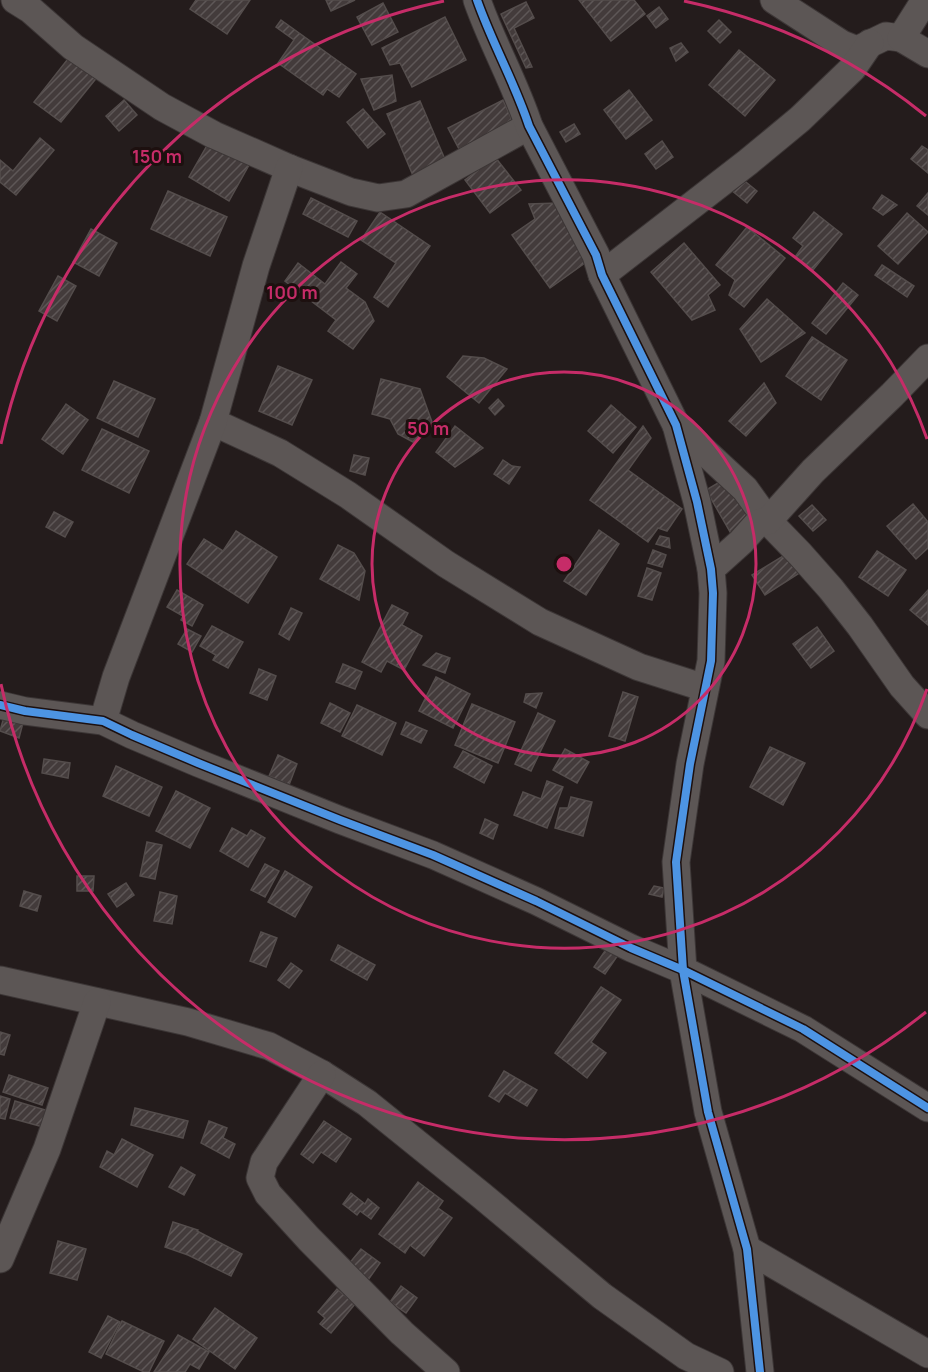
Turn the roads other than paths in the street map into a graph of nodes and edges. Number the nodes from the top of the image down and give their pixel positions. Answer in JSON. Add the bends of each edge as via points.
{"nodes":[{"id":1,"x":15,"y":0,"type":"edge"},
{"id":2,"x":477,"y":0,"type":"edge"},
{"id":3,"x":774,"y":0,"type":"edge"},
{"id":4,"x":925,"y":0,"type":"edge"},
{"id":5,"x":901,"y":38,"type":"junction"},
{"id":6,"x":870,"y":43,"type":"junction"},
{"id":7,"x":928,"y":54,"type":"edge"},
{"id":8,"x":529,"y":126,"type":"junction"},
{"id":9,"x":289,"y":168,"type":"junction"},
{"id":10,"x":603,"y":275,"type":"junction"},
{"id":11,"x":928,"y":358,"type":"edge"},
{"id":12,"x":213,"y":422,"type":"junction"},
{"id":13,"x":676,"y":425,"type":"junction"},
{"id":14,"x":768,"y":521,"type":"junction"},
{"id":15,"x":711,"y":569,"type":"junction"},
{"id":16,"x":705,"y":688,"type":"junction"},
{"id":17,"x":0,"y":705,"type":"edge"},
{"id":18,"x":928,"y":715,"type":"edge"},
{"id":19,"x":103,"y":721,"type":"junction"},
{"id":20,"x":683,"y":970,"type":"junction"},
{"id":21,"x":0,"y":980,"type":"edge"},
{"id":22,"x":97,"y":1002,"type":"junction"},
{"id":23,"x":322,"y":1074,"type":"junction"},
{"id":24,"x":928,"y":1108,"type":"edge"},
{"id":25,"x":747,"y":1249,"type":"junction"},
{"id":26,"x":0,"y":1259,"type":"edge"},
{"id":27,"x":928,"y":1354,"type":"edge"},
{"id":28,"x":446,"y":1372,"type":"edge"},
{"id":29,"x":720,"y":1372,"type":"edge"},
{"id":30,"x":760,"y":1372,"type":"edge"}],
"edges":[{"from":1,"to":9,"type":"street","via":[[72,47],[162,107]]},
{"from":2,"to":8,"type":"street"},
{"from":3,"to":6,"type":"street","via":[[842,44],[857,50]]},
{"from":4,"to":5,"type":"street"},
{"from":5,"to":6,"type":"street","via":[[886,36]]},
{"from":5,"to":7,"type":"street"},
{"from":6,"to":10,"type":"street","via":[[853,68],[800,119]]},
{"from":8,"to":9,"type":"street","via":[[406,194],[378,198]]},
{"from":8,"to":10,"type":"street"},
{"from":9,"to":12,"type":"street","via":[[256,266]]},
{"from":10,"to":13,"type":"street"},
{"from":11,"to":14,"type":"street"},
{"from":12,"to":16,"type":"street","via":[[280,453],[540,622],[639,666]]},
{"from":12,"to":19,"type":"street","via":[[116,676]]},
{"from":13,"to":14,"type":"street","via":[[745,489]]},
{"from":13,"to":15,"type":"street"},
{"from":14,"to":15,"type":"street","via":[[758,523]]},
{"from":14,"to":18,"type":"street","via":[[831,589]]},
{"from":15,"to":16,"type":"street","via":[[711,661]]},
{"from":16,"to":20,"type":"street","via":[[676,862]]},
{"from":17,"to":19,"type":"street"},
{"from":19,"to":20,"type":"street","via":[[198,763],[433,855]]},
{"from":20,"to":24,"type":"street","via":[[803,1029]]},
{"from":20,"to":25,"type":"street","via":[[708,1112]]},
{"from":21,"to":22,"type":"street"},
{"from":22,"to":23,"type":"street","via":[[188,1022],[269,1046]]},
{"from":22,"to":26,"type":"street","via":[[47,1149]]},
{"from":23,"to":28,"type":"street","via":[[264,1162],[260,1178],[268,1194],[309,1239]]},
{"from":23,"to":29,"type":"street","via":[[367,1103],[602,1296],[686,1356]]},
{"from":25,"to":27,"type":"street"},
{"from":25,"to":30,"type":"street"}]}
